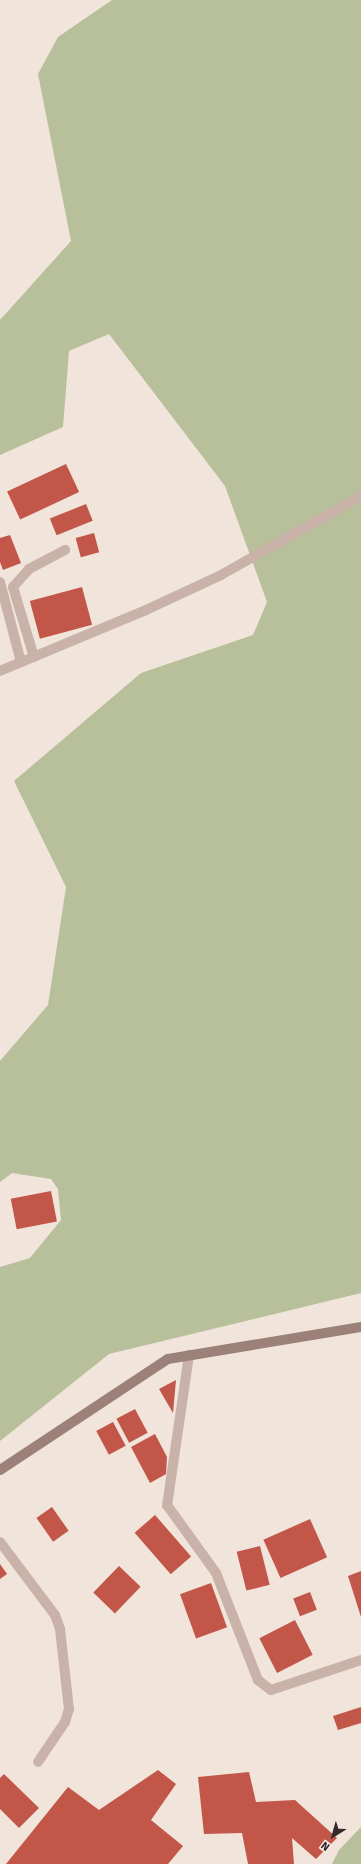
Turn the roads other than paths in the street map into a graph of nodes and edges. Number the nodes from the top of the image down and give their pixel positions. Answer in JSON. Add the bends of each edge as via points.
{"nodes":[{"id":1,"x":361,"y":496,"type":"edge"},
{"id":2,"x":65,"y":550,"type":"dead end"},
{"id":3,"x":0,"y":582,"type":"edge"},
{"id":4,"x":34,"y":657,"type":"junction"},
{"id":5,"x":21,"y":662,"type":"junction"},
{"id":6,"x":0,"y":671,"type":"edge"},
{"id":7,"x":361,"y":1327,"type":"edge"},
{"id":8,"x":189,"y":1355,"type":"junction"},
{"id":9,"x":0,"y":1470,"type":"edge"},
{"id":10,"x":0,"y":1542,"type":"edge"},
{"id":11,"x":361,"y":1660,"type":"edge"},
{"id":12,"x":38,"y":1762,"type":"dead end"}],
"edges":[{"from":1,"to":4,"type":"street","via":[[222,575]]},
{"from":2,"to":4,"type":"street","via":[[29,569],[13,587]]},
{"from":3,"to":5,"type":"street"},
{"from":4,"to":5,"type":"street"},
{"from":5,"to":6,"type":"street"},
{"from":7,"to":8,"type":"street"},
{"from":8,"to":9,"type":"street","via":[[168,1359],[153,1367]]},
{"from":8,"to":11,"type":"street","via":[[167,1505],[216,1573],[258,1680],[271,1690]]},
{"from":10,"to":12,"type":"street","via":[[55,1615],[60,1629],[69,1709],[65,1722]]}]}
